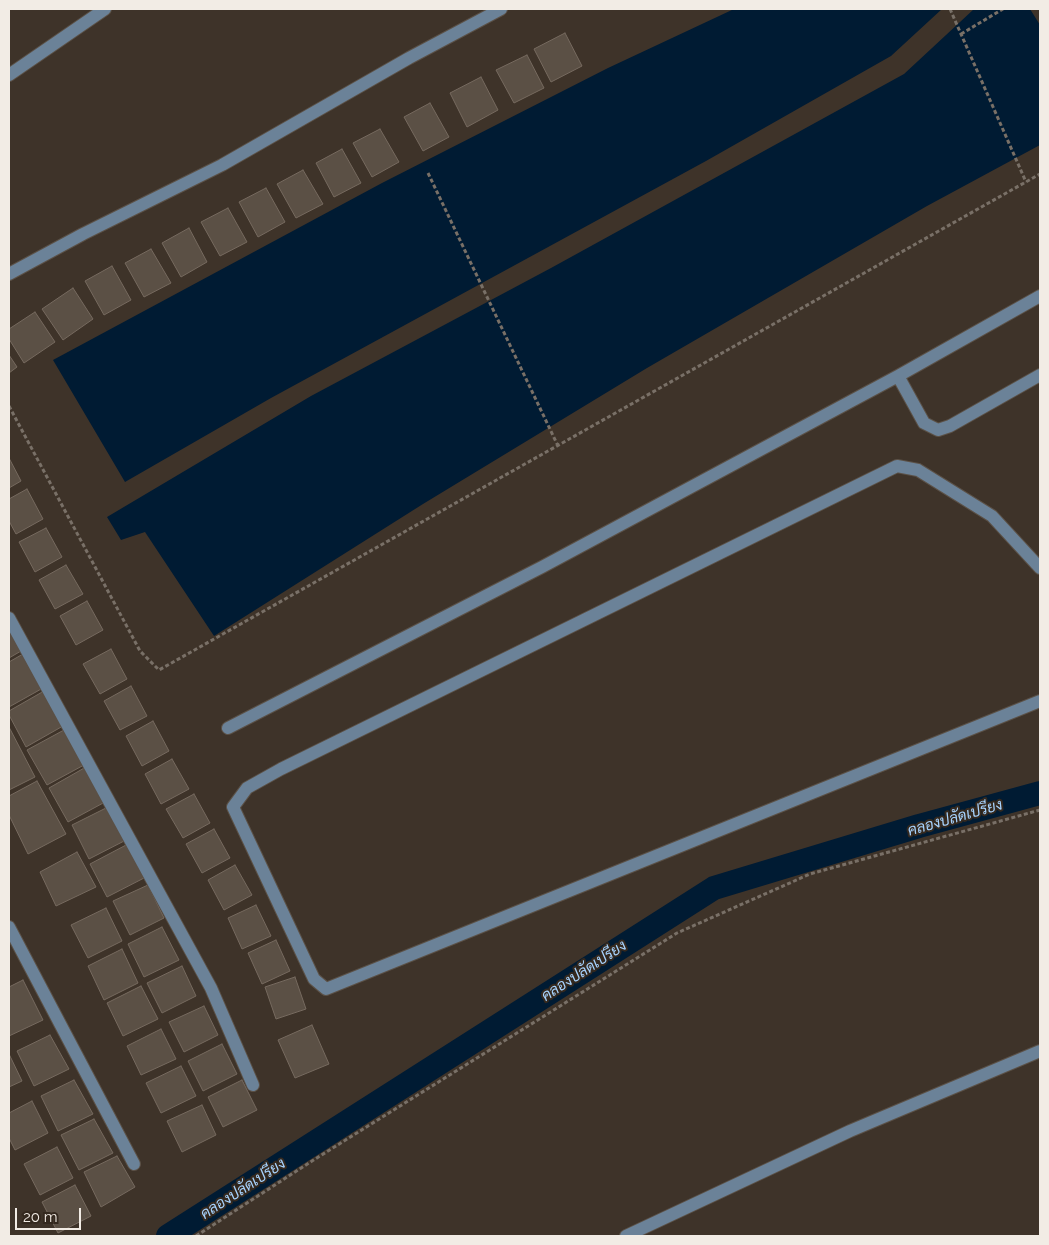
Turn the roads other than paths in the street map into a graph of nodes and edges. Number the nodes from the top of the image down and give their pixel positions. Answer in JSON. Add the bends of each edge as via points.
{"nodes":[{"id":1,"x":105,"y":9,"type":"edge"},
{"id":2,"x":501,"y":9,"type":"edge"},
{"id":3,"x":9,"y":75,"type":"edge"},
{"id":4,"x":9,"y":274,"type":"edge"},
{"id":5,"x":1040,"y":296,"type":"edge"},
{"id":6,"x":1040,"y":375,"type":"edge"},
{"id":7,"x":898,"y":376,"type":"junction"},
{"id":8,"x":1040,"y":568,"type":"edge"},
{"id":9,"x":9,"y":618,"type":"edge"},
{"id":10,"x":1040,"y":701,"type":"edge"},
{"id":11,"x":228,"y":728,"type":"dead end"},
{"id":12,"x":9,"y":927,"type":"edge"},
{"id":13,"x":1040,"y":1051,"type":"edge"},
{"id":14,"x":253,"y":1085,"type":"dead end"},
{"id":15,"x":134,"y":1164,"type":"dead end"},
{"id":16,"x":626,"y":1236,"type":"edge"}],
"edges":[{"from":1,"to":3,"type":"street"},
{"from":2,"to":4,"type":"street","via":[[222,165]]},
{"from":5,"to":7,"type":"street"},
{"from":6,"to":7,"type":"street","via":[[938,430],[924,423]]},
{"from":7,"to":11,"type":"street","via":[[542,567]]},
{"from":8,"to":10,"type":"street","via":[[992,516],[918,470],[897,466],[282,769],[247,788],[234,807],[314,979],[326,989]]},
{"from":9,"to":14,"type":"street","via":[[211,988]]},
{"from":12,"to":15,"type":"street"},
{"from":13,"to":16,"type":"street","via":[[850,1131]]}]}
